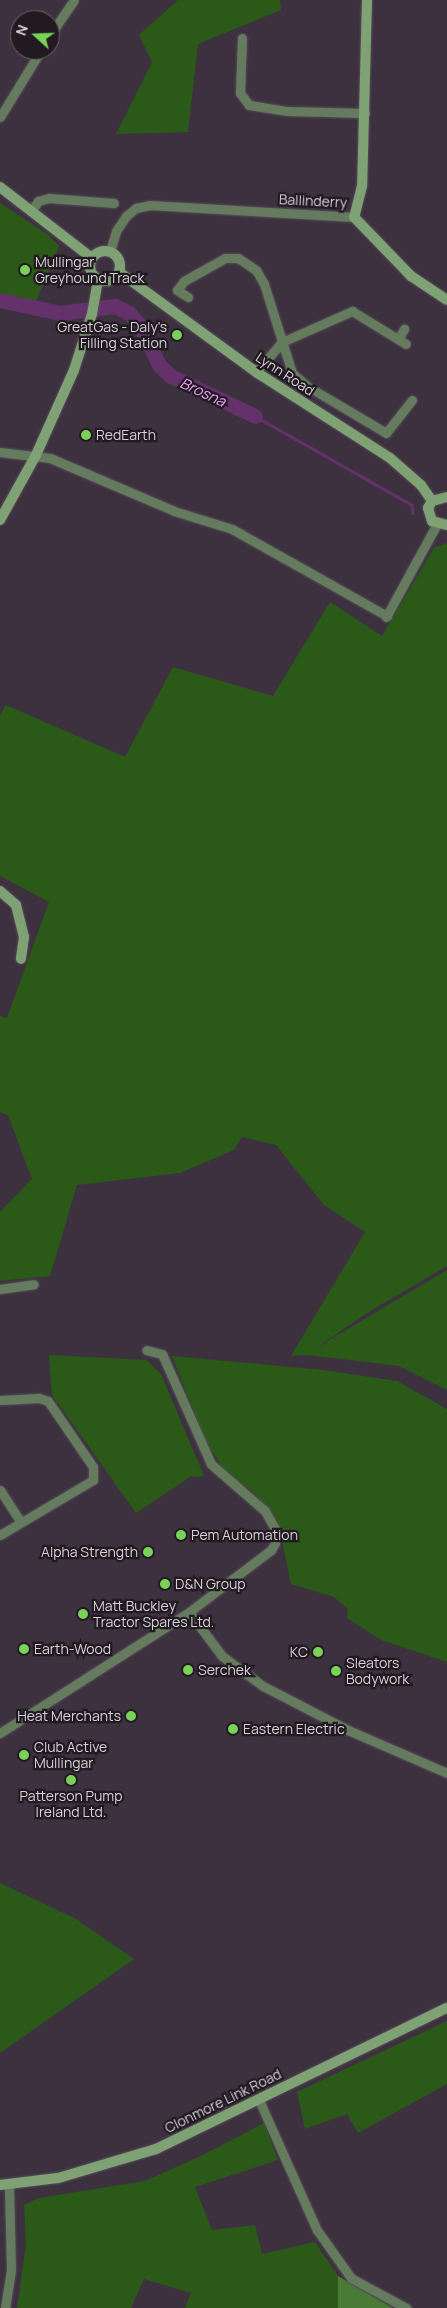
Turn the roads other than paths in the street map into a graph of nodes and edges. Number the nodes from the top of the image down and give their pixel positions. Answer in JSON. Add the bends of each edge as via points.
{"nodes":[{"id":1,"x":74,"y":0,"type":"edge"},
{"id":2,"x":367,"y":0,"type":"edge"},
{"id":3,"x":60,"y":20,"type":"edge"},
{"id":4,"x":242,"y":38,"type":"dead end"},
{"id":5,"x":34,"y":60,"type":"edge"},
{"id":6,"x":365,"y":113,"type":"junction"},
{"id":7,"x":0,"y":117,"type":"edge"},
{"id":8,"x":0,"y":188,"type":"edge"},
{"id":9,"x":114,"y":203,"type":"dead end"},
{"id":10,"x":32,"y":210,"type":"junction"},
{"id":11,"x":354,"y":217,"type":"junction"},
{"id":12,"x":110,"y":251,"type":"junction"},
{"id":13,"x":92,"y":258,"type":"junction"},
{"id":14,"x":119,"y":272,"type":"junction"},
{"id":15,"x":98,"y":279,"type":"junction"},
{"id":16,"x":188,"y":297,"type":"dead end"},
{"id":17,"x":447,"y":300,"type":"edge"},
{"id":18,"x":404,"y":328,"type":"dead end"},
{"id":19,"x":398,"y":338,"type":"junction"},
{"id":20,"x":282,"y":342,"type":"junction"},
{"id":21,"x":406,"y":344,"type":"dead end"},
{"id":22,"x":256,"y":372,"type":"junction"},
{"id":23,"x":412,"y":400,"type":"dead end"},
{"id":24,"x":0,"y":452,"type":"edge"},
{"id":25,"x":36,"y":455,"type":"junction"},
{"id":26,"x":447,"y":498,"type":"edge"},
{"id":27,"x":432,"y":501,"type":"junction"},
{"id":28,"x":0,"y":520,"type":"edge"},
{"id":29,"x":442,"y":524,"type":"edge"},
{"id":30,"x":0,"y":891,"type":"edge"},
{"id":31,"x":21,"y":960,"type":"dead end"},
{"id":32,"x":34,"y":1284,"type":"dead end"},
{"id":33,"x":0,"y":1289,"type":"edge"},
{"id":34,"x":146,"y":1350,"type":"dead end"},
{"id":35,"x":0,"y":1400,"type":"edge"},
{"id":36,"x":0,"y":1490,"type":"edge"},
{"id":37,"x":21,"y":1522,"type":"junction"},
{"id":38,"x":0,"y":1535,"type":"edge"},
{"id":39,"x":189,"y":1612,"type":"junction"},
{"id":40,"x":0,"y":1733,"type":"edge"},
{"id":41,"x":447,"y":1773,"type":"edge"},
{"id":42,"x":447,"y":2008,"type":"edge"},
{"id":43,"x":259,"y":2100,"type":"junction"},
{"id":44,"x":4,"y":2185,"type":"edge"},
{"id":45,"x":5,"y":2308,"type":"edge"},
{"id":46,"x":406,"y":2308,"type":"edge"}],
"edges":[{"from":1,"to":3,"type":"street"},
{"from":2,"to":6,"type":"street","name":"Ballinderry"},
{"from":4,"to":6,"type":"street","via":[[240,93],[249,105],[288,111]]},
{"from":5,"to":7,"type":"street"},
{"from":6,"to":11,"type":"street","name":"Ballinderry","via":[[362,186]]},
{"from":8,"to":10,"type":"street"},
{"from":9,"to":10,"type":"street","via":[[104,207],[49,198],[38,202]]},
{"from":10,"to":13,"type":"street"},
{"from":11,"to":12,"type":"street","name":"Ballinderry","via":[[150,205],[136,208],[126,216],[116,231]]},
{"from":11,"to":17,"type":"street","via":[[411,276]]},
{"from":12,"to":13,"type":"street","via":[[100,251]]},
{"from":12,"to":14,"type":"street","via":[[118,258]]},
{"from":13,"to":15,"type":"street","via":[[90,268]]},
{"from":14,"to":15,"type":"street","via":[[108,281]]},
{"from":14,"to":22,"type":"street","name":"Lynn Road"},
{"from":15,"to":25,"type":"street","via":[[92,314],[74,370]]},
{"from":16,"to":20,"type":"street","via":[[177,290],[184,280],[225,258],[238,258],[256,270],[264,284]]},
{"from":18,"to":19,"type":"street"},
{"from":19,"to":20,"type":"street","via":[[352,311]]},
{"from":19,"to":21,"type":"street"},
{"from":20,"to":22,"type":"street"},
{"from":20,"to":23,"type":"street","via":[[292,372],[307,386],[386,433]]},
{"from":22,"to":27,"type":"street","name":"Lynn Road","via":[[390,458],[421,485]]},
{"from":24,"to":25,"type":"street"},
{"from":25,"to":28,"type":"street"},
{"from":25,"to":29,"type":"street","via":[[174,511],[232,529],[386,617]]},
{"from":26,"to":27,"type":"street"},
{"from":27,"to":29,"type":"street","name":"Lynn Road","via":[[429,515]]},
{"from":30,"to":31,"type":"street","via":[[16,906],[24,937]]},
{"from":32,"to":33,"type":"street"},
{"from":34,"to":39,"type":"street","via":[[162,1354],[211,1464],[265,1512],[275,1529],[275,1543],[271,1550]]},
{"from":35,"to":37,"type":"street","via":[[39,1398],[48,1401],[93,1467],[93,1480]]},
{"from":36,"to":37,"type":"street"},
{"from":37,"to":38,"type":"street"},
{"from":39,"to":40,"type":"street"},
{"from":39,"to":41,"type":"street","via":[[222,1656],[263,1686],[350,1731]]},
{"from":42,"to":43,"type":"street","name":"Clonmore Link Road","via":[[339,2058]]},
{"from":43,"to":44,"type":"street","name":"Clonmore Link Road","via":[[156,2149],[58,2178]]},
{"from":43,"to":46,"type":"street","via":[[317,2230],[351,2278]]},
{"from":44,"to":45,"type":"street","via":[[11,2269]]}]}
